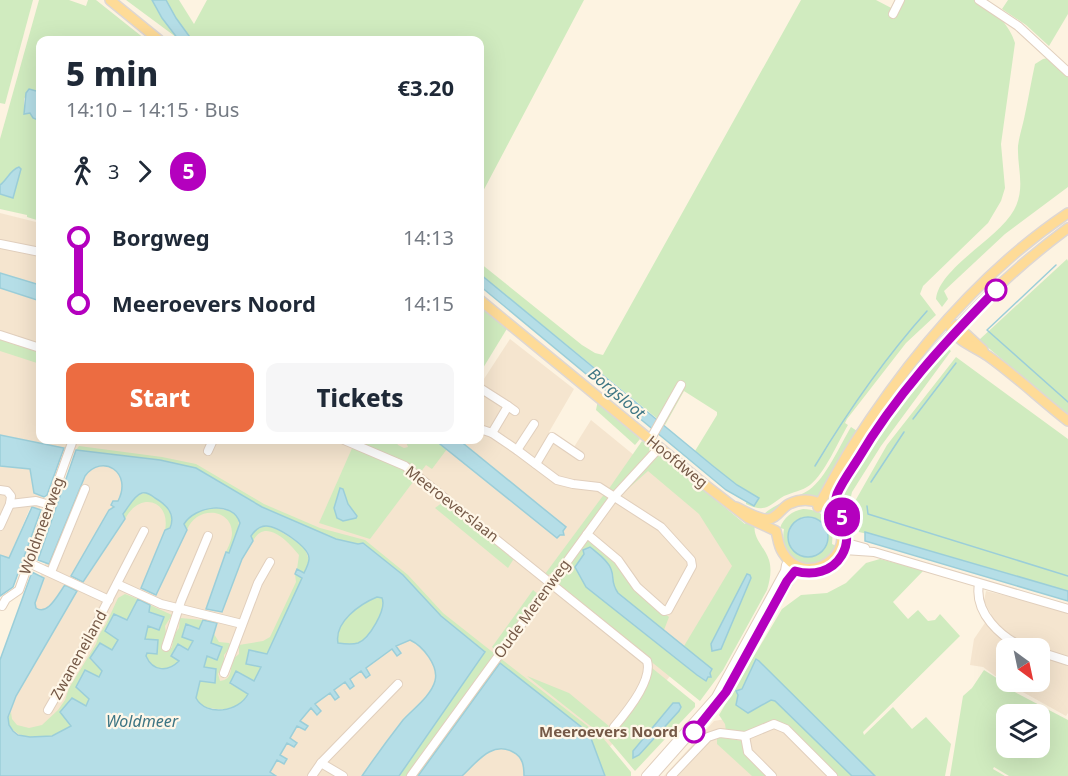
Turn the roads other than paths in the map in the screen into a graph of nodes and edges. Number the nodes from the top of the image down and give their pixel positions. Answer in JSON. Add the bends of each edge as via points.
{"nodes":[{"id":1,"x":110,"y":0,"type":"edge"},
{"id":2,"x":900,"y":0,"type":"edge"},
{"id":3,"x":979,"y":0,"type":"edge"},
{"id":4,"x":893,"y":14,"type":"dead end"},
{"id":5,"x":154,"y":36,"type":"edge"},
{"id":6,"x":1068,"y":72,"type":"edge"},
{"id":7,"x":1068,"y":213,"type":"edge"},
{"id":8,"x":1068,"y":228,"type":"edge"},
{"id":9,"x":0,"y":244,"type":"edge"},
{"id":10,"x":36,"y":251,"type":"edge"},
{"id":11,"x":484,"y":303,"type":"edge"},
{"id":12,"x":940,"y":313,"type":"dead end"},
{"id":13,"x":947,"y":321,"type":"junction"},
{"id":14,"x":956,"y":330,"type":"junction"},
{"id":15,"x":0,"y":335,"type":"edge"},
{"id":16,"x":36,"y":347,"type":"edge"},
{"id":17,"x":681,"y":385,"type":"dead end"},
{"id":18,"x":484,"y":391,"type":"edge"},
{"id":19,"x":1068,"y":421,"type":"edge"},
{"id":20,"x":534,"y":424,"type":"dead end"},
{"id":21,"x":484,"y":430,"type":"edge"},
{"id":22,"x":492,"y":433,"type":"junction"},
{"id":23,"x":650,"y":440,"type":"junction"},
{"id":24,"x":72,"y":444,"type":"edge"},
{"id":25,"x":211,"y":444,"type":"edge"},
{"id":26,"x":353,"y":444,"type":"edge"},
{"id":27,"x":659,"y":448,"type":"junction"},
{"id":28,"x":517,"y":450,"type":"junction"},
{"id":29,"x":208,"y":451,"type":"dead end"},
{"id":30,"x":580,"y":456,"type":"dead end"},
{"id":31,"x":536,"y":464,"type":"junction"},
{"id":32,"x":86,"y":489,"type":"dead end"},
{"id":33,"x":0,"y":490,"type":"edge"},
{"id":34,"x":614,"y":497,"type":"junction"},
{"id":35,"x":10,"y":504,"type":"junction"},
{"id":36,"x":50,"y":505,"type":"junction"},
{"id":37,"x":819,"y":505,"type":"junction"},
{"id":38,"x":736,"y":507,"type":"junction"},
{"id":39,"x":835,"y":511,"type":"junction"},
{"id":40,"x":0,"y":526,"type":"edge"},
{"id":41,"x":774,"y":530,"type":"junction"},
{"id":42,"x":144,"y":531,"type":"dead end"},
{"id":43,"x":587,"y":534,"type":"junction"},
{"id":44,"x":208,"y":536,"type":"dead end"},
{"id":45,"x":844,"y":545,"type":"junction"},
{"id":46,"x":270,"y":562,"type":"dead end"},
{"id":47,"x":29,"y":563,"type":"junction"},
{"id":48,"x":793,"y":568,"type":"junction"},
{"id":49,"x":51,"y":572,"type":"junction"},
{"id":50,"x":550,"y":583,"type":"junction"},
{"id":51,"x":117,"y":584,"type":"junction"},
{"id":52,"x":980,"y":584,"type":"junction"},
{"id":53,"x":109,"y":600,"type":"junction"},
{"id":54,"x":2,"y":606,"type":"dead end"},
{"id":55,"x":178,"y":609,"type":"junction"},
{"id":56,"x":1068,"y":609,"type":"edge"},
{"id":57,"x":242,"y":624,"type":"junction"},
{"id":58,"x":1008,"y":638,"type":"edge"},
{"id":59,"x":166,"y":647,"type":"dead end"},
{"id":60,"x":1050,"y":655,"type":"edge"},
{"id":61,"x":1068,"y":661,"type":"edge"},
{"id":62,"x":224,"y":673,"type":"dead end"},
{"id":63,"x":398,"y":684,"type":"dead end"},
{"id":64,"x":48,"y":710,"type":"dead end"},
{"id":65,"x":614,"y":727,"type":"dead end"},
{"id":66,"x":745,"y":736,"type":"junction"},
{"id":67,"x":321,"y":763,"type":"junction"},
{"id":68,"x":312,"y":776,"type":"edge"},
{"id":69,"x":343,"y":776,"type":"edge"},
{"id":70,"x":411,"y":776,"type":"edge"},
{"id":71,"x":646,"y":776,"type":"edge"},
{"id":72,"x":653,"y":776,"type":"edge"},
{"id":73,"x":671,"y":776,"type":"edge"},
{"id":74,"x":772,"y":776,"type":"edge"},
{"id":75,"x":833,"y":776,"type":"edge"}],
"edges":[{"from":1,"to":5,"type":"main road"},
{"from":2,"to":4,"type":"street"},
{"from":3,"to":6,"type":"street","via":[[1018,26]]},
{"from":7,"to":13,"type":"main road","via":[[985,282]]},
{"from":8,"to":14,"type":"main road"},
{"from":9,"to":10,"type":"street"},
{"from":11,"to":23,"type":"main road","name":"Hoofdweg"},
{"from":12,"to":13,"type":"street"},
{"from":13,"to":14,"type":"main road"},
{"from":13,"to":37,"type":"main road","via":[[887,395]]},
{"from":14,"to":19,"type":"main road"},
{"from":14,"to":39,"type":"main road","via":[[891,409],[836,495]]},
{"from":15,"to":16,"type":"street"},
{"from":17,"to":23,"type":"street"},
{"from":18,"to":22,"type":"street","via":[[512,409]]},
{"from":20,"to":28,"type":"street"},
{"from":21,"to":22,"type":"street"},
{"from":22,"to":28,"type":"street"},
{"from":23,"to":27,"type":"main road","name":"Hoofdweg"},
{"from":24,"to":36,"type":"street","name":"Woldmeerweg"},
{"from":25,"to":29,"type":"street"},
{"from":26,"to":50,"type":"street","name":"Meeroeverslaan","via":[[405,466]]},
{"from":27,"to":34,"type":"street","name":"Oude Merenweg"},
{"from":27,"to":38,"type":"main road","name":"Hoofdweg"},
{"from":28,"to":31,"type":"street"},
{"from":30,"to":31,"type":"street","via":[[552,437]]},
{"from":31,"to":34,"type":"street","via":[[557,480],[599,487]]},
{"from":32,"to":49,"type":"street"},
{"from":33,"to":35,"type":"street","via":[[11,496]]},
{"from":34,"to":43,"type":"street","name":"Oude Merenweg"},
{"from":34,"to":43,"type":"street","via":[[661,527],[691,561],[692,566],[668,610],[645,596],[618,560]]},
{"from":35,"to":36,"type":"street","via":[[36,501]]},
{"from":35,"to":40,"type":"street"},
{"from":36,"to":47,"type":"street","name":"Woldmeerweg"},
{"from":37,"to":38,"type":"main road","name":"Hoofdweg","via":[[805,500],[792,503],[771,519]]},
{"from":37,"to":39,"type":"main road"},
{"from":37,"to":41,"type":"main road","via":[[802,504],[787,510]]},
{"from":37,"to":45,"type":"main road","via":[[833,520],[838,539]]},
{"from":38,"to":41,"type":"main road","name":"Hoofdweg","via":[[748,518]]},
{"from":39,"to":45,"type":"main road","via":[[844,524]]},
{"from":41,"to":48,"type":"main road","via":[[776,549]]},
{"from":42,"to":51,"type":"street","name":"Zwaneneiland"},
{"from":43,"to":50,"type":"street","name":"Oude Merenweg"},
{"from":44,"to":55,"type":"street"},
{"from":45,"to":48,"type":"main road","via":[[836,563],[824,571],[809,574]]},
{"from":45,"to":52,"type":"street"},
{"from":46,"to":57,"type":"street"},
{"from":47,"to":49,"type":"street","name":"Zwaneneiland"},
{"from":47,"to":54,"type":"street","name":"Woldmeerweg","via":[[19,590]]},
{"from":48,"to":71,"type":"street","via":[[777,587],[716,698]]},
{"from":48,"to":72,"type":"street","via":[[721,699]]},
{"from":49,"to":53,"type":"street","name":"Zwaneneiland"},
{"from":50,"to":65,"type":"street","name":"Meeroeverslaan","via":[[648,664],[636,700]]},
{"from":50,"to":70,"type":"street","name":"Oude Merenweg"},
{"from":51,"to":53,"type":"street","name":"Zwaneneiland"},
{"from":51,"to":55,"type":"street"},
{"from":52,"to":56,"type":"street"},
{"from":52,"to":58,"type":"street","via":[[978,599],[986,615]]},
{"from":53,"to":64,"type":"street","name":"Zwaneneiland"},
{"from":55,"to":57,"type":"street"},
{"from":55,"to":59,"type":"street"},
{"from":57,"to":62,"type":"street"},
{"from":60,"to":61,"type":"street"},
{"from":63,"to":67,"type":"street"},
{"from":66,"to":73,"type":"street","via":[[714,733]]},
{"from":66,"to":74,"type":"street","via":[[748,752]]},
{"from":66,"to":75,"type":"street","via":[[778,725]]},
{"from":67,"to":68,"type":"street"},
{"from":67,"to":69,"type":"street"}]}
